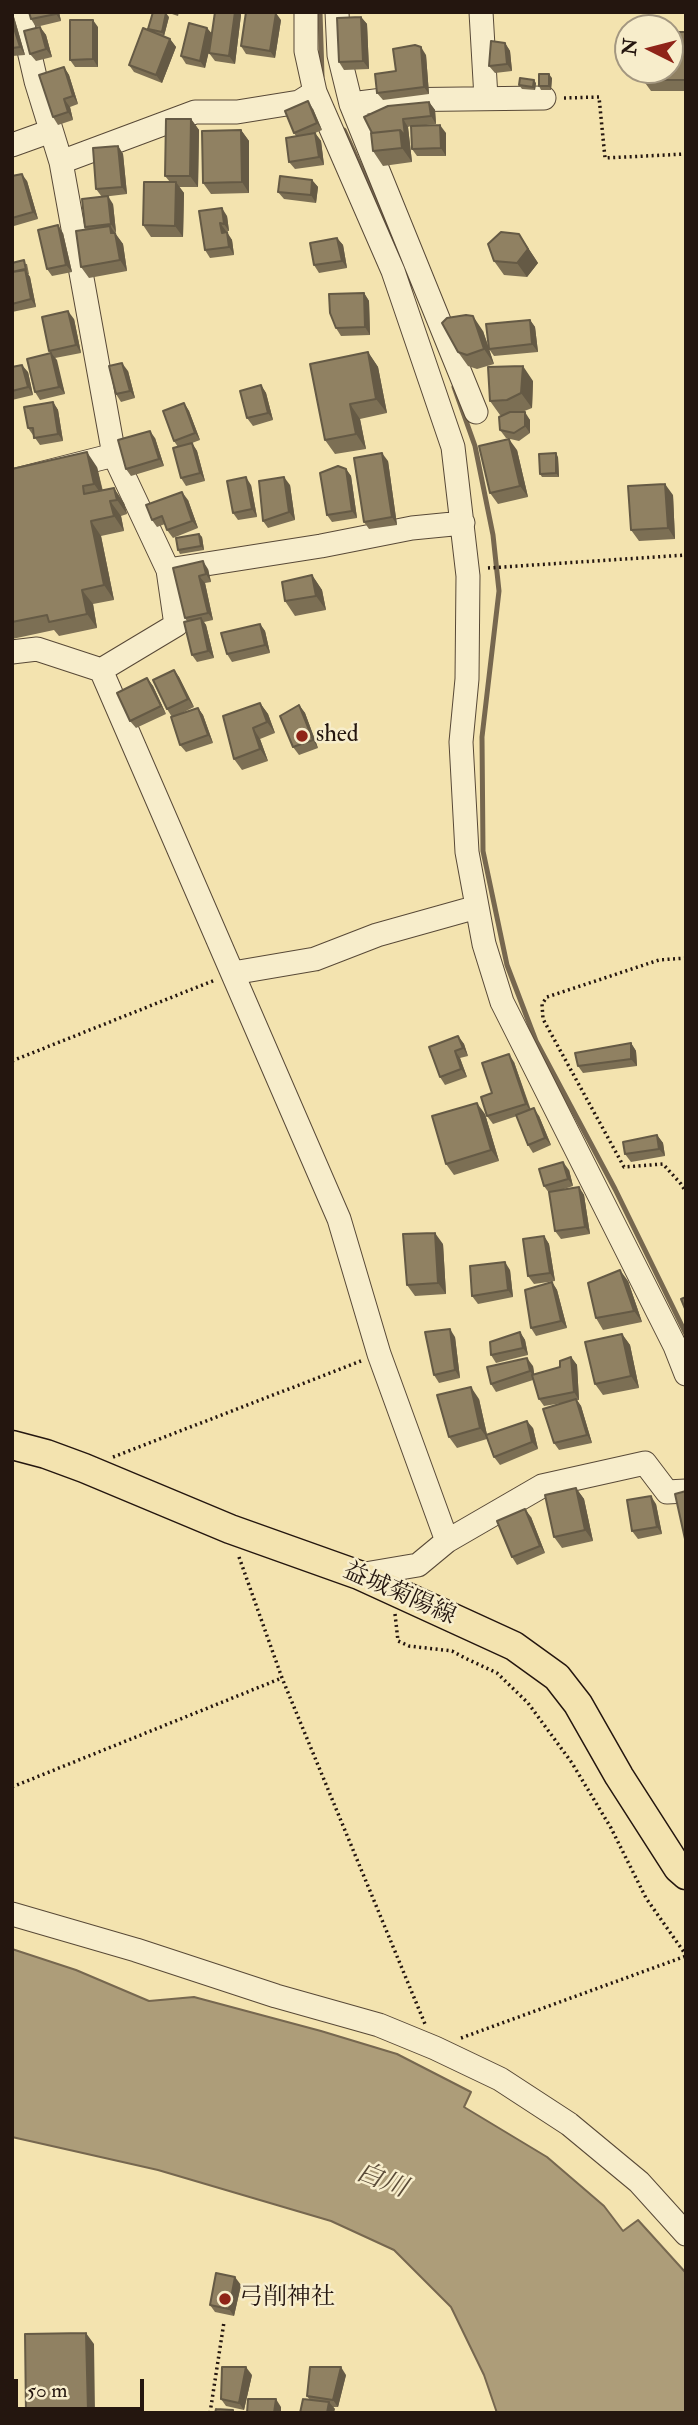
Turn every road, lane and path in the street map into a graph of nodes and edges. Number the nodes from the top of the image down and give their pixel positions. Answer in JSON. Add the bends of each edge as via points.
{"nodes":[{"id":1,"x":20,"y":12,"type":"edge"},
{"id":2,"x":306,"y":12,"type":"edge"},
{"id":3,"x":337,"y":12,"type":"edge"},
{"id":4,"x":481,"y":12,"type":"edge"},
{"id":5,"x":315,"y":92,"type":"junction"},
{"id":6,"x":486,"y":98,"type":"junction"},
{"id":7,"x":544,"y":98,"type":"joint"},
{"id":8,"x":351,"y":104,"type":"junction"},
{"id":9,"x":51,"y":131,"type":"junction"},
{"id":10,"x":12,"y":145,"type":"edge"},
{"id":11,"x":686,"y":154,"type":"edge"},
{"id":12,"x":61,"y":162,"type":"junction"},
{"id":13,"x":477,"y":412,"type":"dead end"},
{"id":14,"x":114,"y":455,"type":"junction"},
{"id":15,"x":12,"y":481,"type":"edge"},
{"id":16,"x":463,"y":523,"type":"junction"},
{"id":17,"x":686,"y":555,"type":"edge"},
{"id":18,"x":486,"y":556,"type":"dead end"},
{"id":19,"x":168,"y":570,"type":"junction"},
{"id":20,"x":12,"y":652,"type":"edge"},
{"id":21,"x":101,"y":670,"type":"junction"},
{"id":22,"x":477,"y":907,"type":"junction"},
{"id":23,"x":686,"y":958,"type":"edge"},
{"id":24,"x":233,"y":973,"type":"junction"},
{"id":25,"x":12,"y":1061,"type":"edge"},
{"id":26,"x":686,"y":1192,"type":"edge"},
{"id":27,"x":379,"y":1354,"type":"junction"},
{"id":28,"x":686,"y":1374,"type":"edge"},
{"id":29,"x":12,"y":1445,"type":"edge"},
{"id":30,"x":84,"y":1468,"type":"junction"},
{"id":31,"x":686,"y":1491,"type":"edge"},
{"id":32,"x":230,"y":1529,"type":"junction"},
{"id":33,"x":447,"y":1541,"type":"junction"},
{"id":34,"x":359,"y":1575,"type":"junction"},
{"id":35,"x":401,"y":1595,"type":"junction"},
{"id":36,"x":282,"y":1678,"type":"junction"},
{"id":37,"x":12,"y":1787,"type":"edge"},
{"id":38,"x":686,"y":1875,"type":"edge"},
{"id":39,"x":12,"y":1914,"type":"edge"},
{"id":40,"x":686,"y":1955,"type":"edge"},
{"id":41,"x":435,"y":2048,"type":"junction"},
{"id":42,"x":686,"y":2234,"type":"edge"},
{"id":43,"x":224,"y":2322,"type":"dead end"},
{"id":44,"x":210,"y":2413,"type":"edge"}],
"edges":[{"from":1,"to":9,"type":"street"},
{"from":2,"to":5,"type":"street","via":[[306,51]]},
{"from":3,"to":8,"type":"street","via":[[340,55]]},
{"from":4,"to":6,"type":"street"},
{"from":5,"to":12,"type":"street","via":[[299,102],[237,112],[195,112]]},
{"from":5,"to":16,"type":"street","via":[[397,284],[453,447]]},
{"from":6,"to":7,"type":"street"},
{"from":6,"to":8,"type":"street"},
{"from":7,"to":11,"type":"path","via":[[599,97],[605,158]]},
{"from":8,"to":13,"type":"street"},
{"from":9,"to":10,"type":"street"},
{"from":9,"to":12,"type":"street"},
{"from":12,"to":14,"type":"street"},
{"from":14,"to":15,"type":"street"},
{"from":14,"to":19,"type":"street"},
{"from":16,"to":19,"type":"street"},
{"from":16,"to":22,"type":"street","via":[[468,576],[461,742],[467,852]]},
{"from":17,"to":18,"type":"path","via":[[488,569]]},
{"from":19,"to":21,"type":"street","via":[[176,625]]},
{"from":20,"to":21,"type":"street","via":[[37,649]]},
{"from":21,"to":24,"type":"street"},
{"from":22,"to":24,"type":"street","via":[[377,935],[315,959]]},
{"from":22,"to":28,"type":"street","via":[[502,1002]]},
{"from":23,"to":26,"type":"path","via":[[659,960],[547,997],[542,1004],[543,1019],[624,1167],[663,1164]]},
{"from":24,"to":25,"type":"path"},
{"from":24,"to":27,"type":"street","via":[[339,1219]]},
{"from":27,"to":30,"type":"path"},
{"from":27,"to":33,"type":"street"},
{"from":29,"to":30,"type":"main road","name":"益城菊陽線"},
{"from":30,"to":32,"type":"main road","name":"益城菊陽線"},
{"from":31,"to":33,"type":"street","via":[[667,1492],[645,1463],[542,1486]]},
{"from":32,"to":34,"type":"main road","name":"益城菊陽線"},
{"from":32,"to":36,"type":"path"},
{"from":33,"to":34,"type":"street","via":[[418,1564]]},
{"from":34,"to":35,"type":"main road","name":"益城菊陽線"},
{"from":35,"to":38,"type":"main road","name":"益城菊陽線","via":[[514,1646],[557,1677]]},
{"from":35,"to":40,"type":"path","via":[[394,1615],[398,1641],[452,1651],[497,1673],[528,1703],[572,1763],[646,1898]]},
{"from":36,"to":37,"type":"path"},
{"from":36,"to":41,"type":"path"},
{"from":39,"to":41,"type":"street","via":[[379,2025]]},
{"from":40,"to":41,"type":"path"},
{"from":41,"to":42,"type":"street","via":[[500,2079],[569,2124],[639,2182]]},
{"from":43,"to":44,"type":"path"}]}
